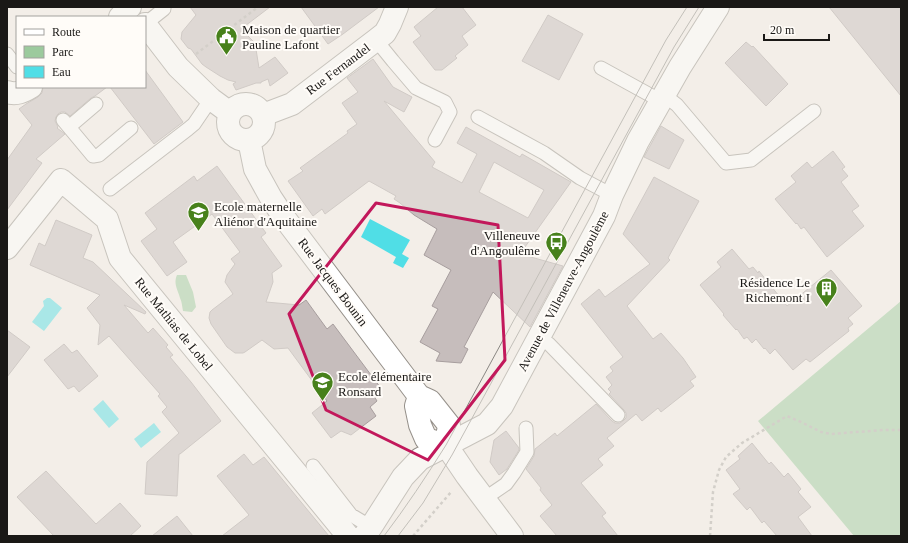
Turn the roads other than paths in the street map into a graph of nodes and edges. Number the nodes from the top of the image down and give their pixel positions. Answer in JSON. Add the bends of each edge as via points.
{"nodes":[{"id":1,"x":131,"y":7,"type":"edge"},
{"id":2,"x":164,"y":7,"type":"edge"},
{"id":3,"x":397,"y":7,"type":"edge"},
{"id":4,"x":718,"y":7,"type":"edge"},
{"id":5,"x":121,"y":16,"type":"edge"},
{"id":6,"x":138,"y":16,"type":"edge"},
{"id":7,"x":146,"y":23,"type":"edge"},
{"id":8,"x":146,"y":25,"type":"edge"},
{"id":9,"x":376,"y":40,"type":"junction"},
{"id":10,"x":7,"y":54,"type":"edge"},
{"id":11,"x":16,"y":66,"type":"edge"},
{"id":12,"x":601,"y":68,"type":"dead end"},
{"id":13,"x":34,"y":88,"type":"edge"},
{"id":14,"x":8,"y":93,"type":"edge"},
{"id":15,"x":662,"y":98,"type":"junction"},
{"id":16,"x":210,"y":99,"type":"junction"},
{"id":17,"x":96,"y":104,"type":"dead end"},
{"id":18,"x":814,"y":111,"type":"dead end"},
{"id":19,"x":230,"y":113,"type":"junction"},
{"id":20,"x":263,"y":115,"type":"junction"},
{"id":21,"x":478,"y":117,"type":"dead end"},
{"id":22,"x":131,"y":128,"type":"dead end"},
{"id":23,"x":249,"y":140,"type":"junction"},
{"id":24,"x":435,"y":140,"type":"dead end"},
{"id":25,"x":110,"y":189,"type":"dead end"},
{"id":26,"x":612,"y":195,"type":"junction"},
{"id":27,"x":7,"y":248,"type":"edge"},
{"id":28,"x":538,"y":338,"type":"junction"},
{"id":29,"x":618,"y":415,"type":"dead end"},
{"id":30,"x":526,"y":428,"type":"dead end"},
{"id":31,"x":447,"y":435,"type":"junction"},
{"id":32,"x":313,"y":466,"type":"dead end"},
{"id":33,"x":484,"y":499,"type":"junction"},
{"id":34,"x":368,"y":532,"type":"edge"},
{"id":35,"x":348,"y":536,"type":"edge"},
{"id":36,"x":512,"y":536,"type":"edge"}],
"edges":[{"from":1,"to":5,"type":"street"},
{"from":1,"to":6,"type":"street"},
{"from":2,"to":7,"type":"lane"},
{"from":3,"to":9,"type":"street","name":"Rue Fernandel","via":[[385,33]]},
{"from":4,"to":15,"type":"street","name":"Avenue de Villeneuve-Angoulème"},
{"from":8,"to":16,"type":"street","via":[[178,68]]},
{"from":9,"to":20,"type":"street","name":"Rue Fernandel","via":[[292,104]]},
{"from":9,"to":24,"type":"lane","via":[[416,88],[445,102],[450,112]]},
{"from":10,"to":11,"type":"lane"},
{"from":12,"to":15,"type":"lane"},
{"from":13,"to":14,"type":"street"},
{"from":15,"to":18,"type":"lane","via":[[677,105],[726,163],[751,160]]},
{"from":15,"to":26,"type":"street","name":"Avenue de Villeneuve-Angoulème"},
{"from":16,"to":19,"type":"street"},
{"from":16,"to":25,"type":"lane","via":[[194,124]]},
{"from":17,"to":22,"type":"lane","via":[[66,124],[93,156],[99,155]]},
{"from":19,"to":20,"type":"street","via":[[235,107],[251,104]]},
{"from":19,"to":23,"type":"street","via":[[227,121],[233,136],[240,140]]},
{"from":20,"to":23,"type":"street","via":[[262,131]]},
{"from":21,"to":26,"type":"lane","via":[[544,153],[580,178]]},
{"from":23,"to":31,"type":"street","name":"Rue Jacques Bounin","via":[[255,169],[283,216],[419,396],[430,400]]},
{"from":26,"to":28,"type":"street","name":"Avenue de Villeneuve-Angoulème","via":[[604,216]]},
{"from":27,"to":35,"type":"street","name":"Rue Mathias de Lobel","via":[[61,180],[107,220],[120,258]]},
{"from":28,"to":29,"type":"lane","via":[[549,344]]},
{"from":28,"to":31,"type":"street","name":"Avenue de Villeneuve-Angoulème","via":[[502,406],[487,424],[462,438]]},
{"from":30,"to":33,"type":"lane","via":[[527,452],[506,484]]},
{"from":31,"to":33,"type":"street","name":"Rue Jacques Bounin","via":[[461,481]]},
{"from":31,"to":34,"type":"street","name":"Avenue de Villeneuve-Angoulème","via":[[403,477]]},
{"from":32,"to":34,"type":"lane","via":[[351,515]]},
{"from":33,"to":36,"type":"street","name":"Rue Jacques Bounin"}]}
